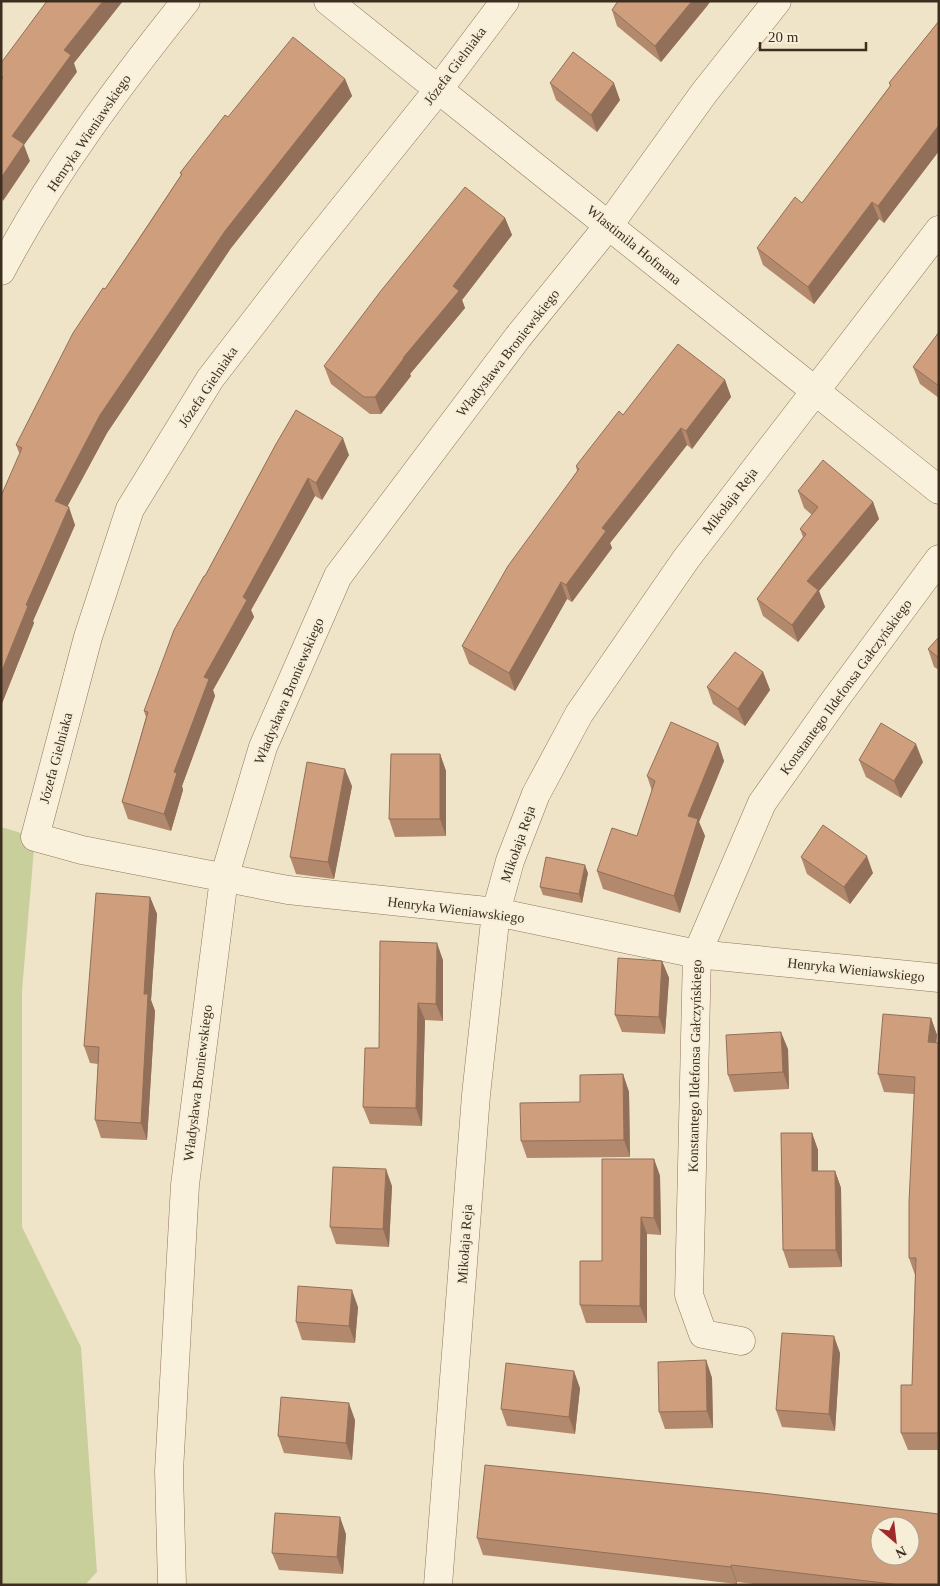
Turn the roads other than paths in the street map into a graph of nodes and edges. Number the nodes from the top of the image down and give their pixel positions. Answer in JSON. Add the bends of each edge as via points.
{"nodes":[{"id":1,"x":186,"y":1,"type":"edge"},
{"id":2,"x":328,"y":1,"type":"edge"},
{"id":3,"x":505,"y":1,"type":"edge"},
{"id":4,"x":777,"y":1,"type":"edge"},
{"id":5,"x":438,"y":90,"type":"junction"},
{"id":6,"x":609,"y":225,"type":"junction"},
{"id":7,"x":939,"y":230,"type":"edge"},
{"id":8,"x":1,"y":271,"type":"edge"},
{"id":9,"x":815,"y":392,"type":"junction"},
{"id":10,"x":939,"y":490,"type":"edge"},
{"id":11,"x":939,"y":559,"type":"edge"},
{"id":12,"x":35,"y":837,"type":"joint"},
{"id":13,"x":224,"y":878,"type":"junction"},
{"id":14,"x":496,"y":912,"type":"junction"},
{"id":15,"x":697,"y":954,"type":"junction"},
{"id":16,"x":939,"y":978,"type":"edge"},
{"id":17,"x":741,"y":1341,"type":"dead end"},
{"id":18,"x":172,"y":1585,"type":"edge"},
{"id":19,"x":438,"y":1585,"type":"edge"}],
"edges":[{"from":1,"to":8,"type":"street","name":"Henryka Wieniawskiego","via":[[82,139]]},
{"from":2,"to":5,"type":"street","name":"Wlastimila Hofmana"},
{"from":3,"to":5,"type":"street","name":"Józefa Gielniaka"},
{"from":4,"to":6,"type":"street","name":"Władysława Broniewskiego","via":[[704,92]]},
{"from":5,"to":6,"type":"street","name":"Wlastimila Hofmana"},
{"from":5,"to":12,"type":"street","name":"Józefa Gielniaka","via":[[210,380],[130,509],[88,637]]},
{"from":6,"to":9,"type":"street","name":"Wlastimila Hofmana"},
{"from":6,"to":13,"type":"street","name":"Władysława Broniewskiego","via":[[518,337],[338,576],[263,747]]},
{"from":7,"to":9,"type":"street","name":"Mikołaja Reja"},
{"from":9,"to":10,"type":"street","name":"Wlastimila Hofmana"},
{"from":9,"to":14,"type":"street","name":"Mikołaja Reja","via":[[686,559],[579,714],[536,794],[510,861]]},
{"from":11,"to":15,"type":"street","name":"Konstantego Ildefonsa Gałczyńskiego","via":[[762,803]]},
{"from":12,"to":13,"type":"street","name":"Henryka Wieniawskiego","via":[[82,850]]},
{"from":13,"to":14,"type":"street","name":"Henryka Wieniawskiego","via":[[288,890]]},
{"from":13,"to":18,"type":"street","name":"Władysława Broniewskiego","via":[[185,1185],[169,1471]]},
{"from":14,"to":15,"type":"street","name":"Henryka Wieniawskiego"},
{"from":14,"to":19,"type":"street","name":"Mikołaja Reja","via":[[476,1095]]},
{"from":15,"to":16,"type":"street","name":"Henryka Wieniawskiego"},
{"from":15,"to":17,"type":"street","name":"Konstantego Ildefonsa Gałczyńskiego","via":[[690,1295],[703,1334]]}]}
